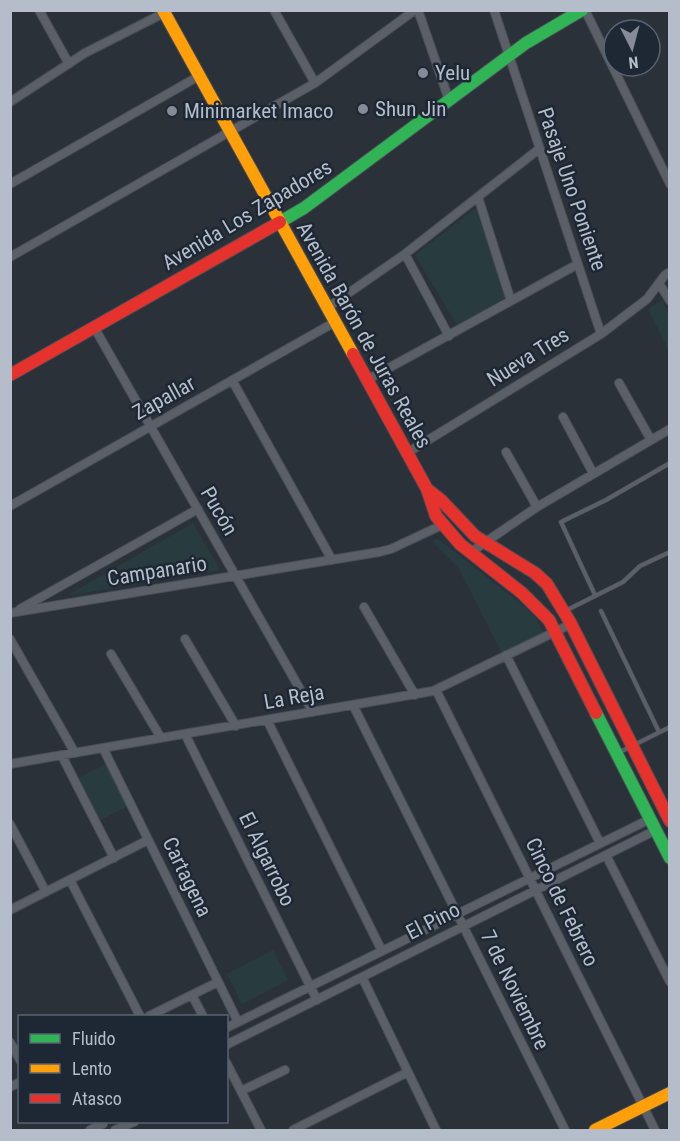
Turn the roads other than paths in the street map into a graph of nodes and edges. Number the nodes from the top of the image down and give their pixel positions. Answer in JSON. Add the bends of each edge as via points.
{"nodes":[{"id":1,"x":39,"y":10,"type":"edge"},
{"id":2,"x":274,"y":10,"type":"edge"},
{"id":3,"x":417,"y":10,"type":"edge"},
{"id":4,"x":494,"y":10,"type":"edge"},
{"id":5,"x":583,"y":10,"type":"edge"},
{"id":6,"x":163,"y":12,"type":"edge"},
{"id":7,"x":508,"y":57,"type":"junction"},
{"id":8,"x":69,"y":64,"type":"junction"},
{"id":9,"x":199,"y":76,"type":"junction"},
{"id":10,"x":315,"y":83,"type":"junction"},
{"id":11,"x":11,"y":99,"type":"edge"},
{"id":12,"x":449,"y":100,"type":"junction"},
{"id":13,"x":230,"y":131,"type":"junction"},
{"id":14,"x":539,"y":150,"type":"junction"},
{"id":15,"x":10,"y":184,"type":"edge"},
{"id":16,"x":669,"y":184,"type":"edge"},
{"id":17,"x":478,"y":197,"type":"junction"},
{"id":18,"x":280,"y":222,"type":"junction"},
{"id":19,"x":405,"y":254,"type":"junction"},
{"id":20,"x":10,"y":257,"type":"edge"},
{"id":21,"x":578,"y":264,"type":"junction"},
{"id":22,"x":669,"y":272,"type":"edge"},
{"id":23,"x":660,"y":282,"type":"junction"},
{"id":24,"x":511,"y":301,"type":"junction"},
{"id":25,"x":669,"y":301,"type":"edge"},
{"id":26,"x":327,"y":308,"type":"junction"},
{"id":27,"x":335,"y":322,"type":"junction"},
{"id":28,"x":94,"y":327,"type":"junction"},
{"id":29,"x":601,"y":334,"type":"junction"},
{"id":30,"x":449,"y":336,"type":"junction"},
{"id":31,"x":10,"y":375,"type":"edge"},
{"id":32,"x":232,"y":380,"type":"junction"},
{"id":33,"x":367,"y":380,"type":"junction"},
{"id":34,"x":619,"y":383,"type":"dead end"},
{"id":35,"x":563,"y":417,"type":"dead end"},
{"id":36,"x":151,"y":426,"type":"junction"},
{"id":37,"x":669,"y":429,"type":"edge"},
{"id":38,"x":651,"y":440,"type":"junction"},
{"id":39,"x":506,"y":452,"type":"dead end"},
{"id":40,"x":407,"y":453,"type":"junction"},
{"id":41,"x":669,"y":463,"type":"edge"},
{"id":42,"x":593,"y":473,"type":"junction"},
{"id":43,"x":428,"y":489,"type":"junction"},
{"id":44,"x":10,"y":506,"type":"edge"},
{"id":45,"x":537,"y":507,"type":"junction"},
{"id":46,"x":198,"y":509,"type":"junction"},
{"id":47,"x":442,"y":525,"type":"junction"},
{"id":48,"x":484,"y":543,"type":"junction"},
{"id":49,"x":471,"y":552,"type":"junction"},
{"id":50,"x":669,"y":552,"type":"edge"},
{"id":51,"x":332,"y":560,"type":"junction"},
{"id":52,"x":235,"y":576,"type":"junction"},
{"id":53,"x":595,"y":595,"type":"junction"},
{"id":54,"x":364,"y":607,"type":"dead end"},
{"id":55,"x":564,"y":611,"type":"junction"},
{"id":56,"x":601,"y":611,"type":"dead end"},
{"id":57,"x":13,"y":613,"type":"edge"},
{"id":58,"x":571,"y":624,"type":"junction"},
{"id":59,"x":556,"y":631,"type":"junction"},
{"id":60,"x":10,"y":639,"type":"edge"},
{"id":61,"x":185,"y":639,"type":"dead end"},
{"id":62,"x":111,"y":654,"type":"dead end"},
{"id":63,"x":506,"y":655,"type":"junction"},
{"id":64,"x":436,"y":690,"type":"junction"},
{"id":65,"x":415,"y":694,"type":"junction"},
{"id":66,"x":353,"y":705,"type":"junction"},
{"id":67,"x":313,"y":712,"type":"junction"},
{"id":68,"x":267,"y":720,"type":"junction"},
{"id":69,"x":236,"y":726,"type":"junction"},
{"id":70,"x":669,"y":727,"type":"edge"},
{"id":71,"x":659,"y":732,"type":"junction"},
{"id":72,"x":185,"y":734,"type":"junction"},
{"id":73,"x":161,"y":738,"type":"junction"},
{"id":74,"x":632,"y":746,"type":"junction"},
{"id":75,"x":103,"y":748,"type":"junction"},
{"id":76,"x":75,"y":753,"type":"junction"},
{"id":77,"x":617,"y":753,"type":"junction"},
{"id":78,"x":62,"y":756,"type":"junction"},
{"id":79,"x":10,"y":764,"type":"edge"},
{"id":80,"x":650,"y":819,"type":"junction"},
{"id":81,"x":669,"y":821,"type":"edge"},
{"id":82,"x":10,"y":824,"type":"edge"},
{"id":83,"x":656,"y":830,"type":"junction"},
{"id":84,"x":148,"y":840,"type":"junction"},
{"id":85,"x":600,"y":843,"type":"junction"},
{"id":86,"x":606,"y":855,"type":"junction"},
{"id":87,"x":114,"y":858,"type":"junction"},
{"id":88,"x":669,"y":858,"type":"edge"},
{"id":89,"x":530,"y":878,"type":"junction"},
{"id":90,"x":70,"y":880,"type":"junction"},
{"id":91,"x":536,"y":890,"type":"junction"},
{"id":92,"x":46,"y":892,"type":"junction"},
{"id":93,"x":10,"y":910,"type":"edge"},
{"id":94,"x":457,"y":914,"type":"junction"},
{"id":95,"x":463,"y":926,"type":"junction"},
{"id":96,"x":382,"y":951,"type":"junction"},
{"id":97,"x":362,"y":977,"type":"junction"},
{"id":98,"x":218,"y":982,"type":"junction"},
{"id":99,"x":669,"y":982,"type":"edge"},
{"id":100,"x":310,"y":987,"type":"junction"},
{"id":101,"x":192,"y":995,"type":"junction"},
{"id":102,"x":317,"y":1000,"type":"junction"},
{"id":103,"x":139,"y":1015,"type":"edge"},
{"id":104,"x":153,"y":1015,"type":"edge"},
{"id":105,"x":202,"y":1015,"type":"edge"},
{"id":106,"x":238,"y":1022,"type":"junction"},
{"id":107,"x":228,"y":1027,"type":"edge"},
{"id":108,"x":10,"y":1042,"type":"edge"},
{"id":109,"x":228,"y":1044,"type":"edge"},
{"id":110,"x":18,"y":1056,"type":"edge"},
{"id":111,"x":228,"y":1065,"type":"edge"},
{"id":112,"x":285,"y":1070,"type":"dead end"},
{"id":113,"x":408,"y":1072,"type":"junction"},
{"id":114,"x":241,"y":1091,"type":"junction"},
{"id":115,"x":669,"y":1093,"type":"edge"},
{"id":116,"x":643,"y":1106,"type":"junction"},
{"id":117,"x":132,"y":1123,"type":"edge"},
{"id":118,"x":104,"y":1126,"type":"edge"},
{"id":119,"x":435,"y":1128,"type":"edge"},
{"id":120,"x":261,"y":1130,"type":"edge"},
{"id":121,"x":90,"y":1131,"type":"edge"},
{"id":122,"x":115,"y":1131,"type":"edge"},
{"id":123,"x":293,"y":1131,"type":"edge"},
{"id":124,"x":425,"y":1131,"type":"edge"},
{"id":125,"x":565,"y":1131,"type":"edge"},
{"id":126,"x":595,"y":1131,"type":"edge"},
{"id":127,"x":655,"y":1131,"type":"edge"}],
"edges":[{"from":1,"to":8,"type":"street"},
{"from":2,"to":10,"type":"street"},
{"from":3,"to":10,"type":"street"},
{"from":3,"to":12,"type":"street"},
{"from":4,"to":7,"type":"street","name":"Pasaje Uno Poniente"},
{"from":5,"to":7,"type":"street","name":"Avenida Los Zapadores","via":[[545,30]]},
{"from":5,"to":16,"type":"street"},
{"from":6,"to":8,"type":"street"},
{"from":6,"to":9,"type":"street","name":"Avenida Barón de Juras Reales"},
{"from":7,"to":12,"type":"street","name":"Avenida Los Zapadores"},
{"from":7,"to":14,"type":"street","name":"Pasaje Uno Poniente"},
{"from":8,"to":11,"type":"street"},
{"from":9,"to":13,"type":"street","name":"Avenida Barón de Juras Reales"},
{"from":9,"to":15,"type":"street"},
{"from":10,"to":13,"type":"street"},
{"from":12,"to":18,"type":"street","name":"Avenida Los Zapadores","via":[[322,196]]},
{"from":13,"to":18,"type":"street","name":"Avenida Barón de Juras Reales"},
{"from":13,"to":20,"type":"street"},
{"from":14,"to":17,"type":"street"},
{"from":14,"to":21,"type":"street","name":"Pasaje Uno Poniente"},
{"from":17,"to":19,"type":"street"},
{"from":17,"to":24,"type":"street"},
{"from":18,"to":26,"type":"street","name":"Avenida Barón de Juras Reales"},
{"from":18,"to":28,"type":"street","name":"Avenida Los Zapadores"},
{"from":19,"to":26,"type":"street"},
{"from":19,"to":30,"type":"street"},
{"from":21,"to":24,"type":"street"},
{"from":21,"to":29,"type":"street","name":"Pasaje Uno Poniente"},
{"from":22,"to":23,"type":"street","name":"Nueva Tres"},
{"from":23,"to":25,"type":"street"},
{"from":23,"to":29,"type":"street","name":"Nueva Tres","via":[[647,299]]},
{"from":24,"to":30,"type":"street"},
{"from":26,"to":27,"type":"street","name":"Avenida Barón de Juras Reales"},
{"from":27,"to":32,"type":"street","name":"Zapallar"},
{"from":27,"to":33,"type":"street","name":"Avenida Barón de Juras Reales"},
{"from":28,"to":31,"type":"street","name":"Avenida Los Zapadores"},
{"from":28,"to":36,"type":"street","name":"Pucón"},
{"from":29,"to":40,"type":"street","name":"Nueva Tres"},
{"from":30,"to":33,"type":"street"},
{"from":32,"to":36,"type":"street","name":"Zapallar"},
{"from":32,"to":51,"type":"street"},
{"from":33,"to":40,"type":"street","name":"Avenida Barón de Juras Reales"},
{"from":34,"to":38,"type":"street"},
{"from":35,"to":42,"type":"street"},
{"from":36,"to":44,"type":"street","name":"Zapallar"},
{"from":36,"to":46,"type":"street","name":"Pucón"},
{"from":37,"to":38,"type":"street"},
{"from":38,"to":42,"type":"street"},
{"from":39,"to":45,"type":"street"},
{"from":40,"to":43,"type":"street","name":"Avenida Barón de Juras Reales"},
{"from":41,"to":53,"type":"lane","via":[[561,522]]},
{"from":42,"to":45,"type":"street"},
{"from":43,"to":47,"type":"street","name":"Avenida Barón de Juras Reales"},
{"from":43,"to":48,"type":"street","name":"Avenida Barón de Juras Reales"},
{"from":45,"to":48,"type":"street"},
{"from":46,"to":52,"type":"street","name":"Pucón"},
{"from":46,"to":57,"type":"street","name":"Campanario"},
{"from":47,"to":49,"type":"street","name":"Avenida Barón de Juras Reales"},
{"from":47,"to":51,"type":"street","name":"Campanario","via":[[385,551]]},
{"from":48,"to":49,"type":"street"},
{"from":48,"to":55,"type":"street","name":"Avenida Barón de Juras Reales","via":[[535,573]]},
{"from":49,"to":59,"type":"street","name":"Avenida Barón de Juras Reales","via":[[532,600]]},
{"from":50,"to":53,"type":"lane"},
{"from":51,"to":52,"type":"street","name":"Campanario"},
{"from":52,"to":57,"type":"street","name":"Campanario"},
{"from":52,"to":67,"type":"street","name":"Pucón"},
{"from":53,"to":55,"type":"lane"},
{"from":54,"to":65,"type":"street"},
{"from":55,"to":58,"type":"street","name":"Avenida Barón de Juras Reales"},
{"from":56,"to":71,"type":"lane"},
{"from":58,"to":59,"type":"street","name":"La Reja"},
{"from":58,"to":74,"type":"street","name":"Avenida Barón de Juras Reales"},
{"from":59,"to":63,"type":"street","name":"La Reja"},
{"from":59,"to":77,"type":"street","name":"Avenida Barón de Juras Reales"},
{"from":60,"to":76,"type":"street"},
{"from":61,"to":69,"type":"street"},
{"from":62,"to":73,"type":"street"},
{"from":63,"to":64,"type":"street","name":"La Reja"},
{"from":63,"to":85,"type":"street"},
{"from":64,"to":65,"type":"street","name":"La Reja"},
{"from":64,"to":89,"type":"street","name":"Cinco de Febrero"},
{"from":65,"to":66,"type":"street","name":"La Reja"},
{"from":66,"to":67,"type":"street","name":"La Reja"},
{"from":66,"to":94,"type":"street","name":"7 de Noviembre"},
{"from":67,"to":68,"type":"street","name":"La Reja"},
{"from":68,"to":69,"type":"street","name":"La Reja"},
{"from":68,"to":96,"type":"street"},
{"from":69,"to":72,"type":"street","name":"La Reja"},
{"from":70,"to":71,"type":"lane"},
{"from":71,"to":74,"type":"lane"},
{"from":72,"to":73,"type":"street","name":"La Reja"},
{"from":72,"to":100,"type":"street","name":"El Algarrobo"},
{"from":73,"to":75,"type":"street","name":"La Reja"},
{"from":74,"to":77,"type":"lane"},
{"from":74,"to":81,"type":"street","name":"Avenida Barón de Juras Reales"},
{"from":75,"to":76,"type":"street","name":"La Reja"},
{"from":75,"to":84,"type":"street","name":"Cartagena"},
{"from":76,"to":78,"type":"street","name":"La Reja"},
{"from":77,"to":80,"type":"street","name":"Avenida Barón de Juras Reales"},
{"from":78,"to":79,"type":"street","name":"La Reja"},
{"from":78,"to":87,"type":"street"},
{"from":80,"to":83,"type":"street","name":"Avenida Barón de Juras Reales"},
{"from":80,"to":85,"type":"street","name":"El Pino"},
{"from":82,"to":92,"type":"street"},
{"from":83,"to":86,"type":"street","name":"El Pino"},
{"from":83,"to":88,"type":"street","name":"Avenida Barón de Juras Reales"},
{"from":84,"to":87,"type":"street"},
{"from":84,"to":98,"type":"street","name":"Cartagena"},
{"from":85,"to":89,"type":"street","name":"El Pino"},
{"from":86,"to":91,"type":"street","name":"El Pino"},
{"from":86,"to":99,"type":"street"},
{"from":87,"to":90,"type":"street"},
{"from":89,"to":91,"type":"street","name":"Cinco de Febrero"},
{"from":89,"to":94,"type":"street","name":"El Pino"},
{"from":90,"to":92,"type":"street"},
{"from":90,"to":103,"type":"street"},
{"from":91,"to":95,"type":"street","name":"El Pino"},
{"from":91,"to":116,"type":"street","name":"Cinco de Febrero"},
{"from":92,"to":93,"type":"street"},
{"from":94,"to":95,"type":"street","name":"7 de Noviembre"},
{"from":94,"to":96,"type":"street","name":"El Pino"},
{"from":95,"to":97,"type":"street","name":"El Pino"},
{"from":95,"to":125,"type":"street","name":"7 de Noviembre"},
{"from":96,"to":100,"type":"street","name":"El Pino"},
{"from":97,"to":102,"type":"street","name":"El Pino"},
{"from":97,"to":113,"type":"street"},
{"from":98,"to":101,"type":"street"},
{"from":98,"to":106,"type":"street","name":"Cartagena"},
{"from":100,"to":102,"type":"street","name":"El Algarrobo"},
{"from":100,"to":106,"type":"street","name":"El Pino"},
{"from":101,"to":104,"type":"street"},
{"from":101,"to":105,"type":"street"},
{"from":102,"to":109,"type":"street","name":"El Pino"},
{"from":106,"to":107,"type":"street","name":"El Pino"},
{"from":108,"to":110,"type":"street"},
{"from":111,"to":114,"type":"street"},
{"from":112,"to":114,"type":"street"},
{"from":113,"to":119,"type":"street"},
{"from":113,"to":123,"type":"street"},
{"from":114,"to":120,"type":"street"},
{"from":115,"to":116,"type":"street"},
{"from":116,"to":126,"type":"street"},
{"from":116,"to":127,"type":"street","name":"Cinco de Febrero"},
{"from":117,"to":122,"type":"street"},
{"from":118,"to":121,"type":"street"},
{"from":119,"to":124,"type":"street"}]}
